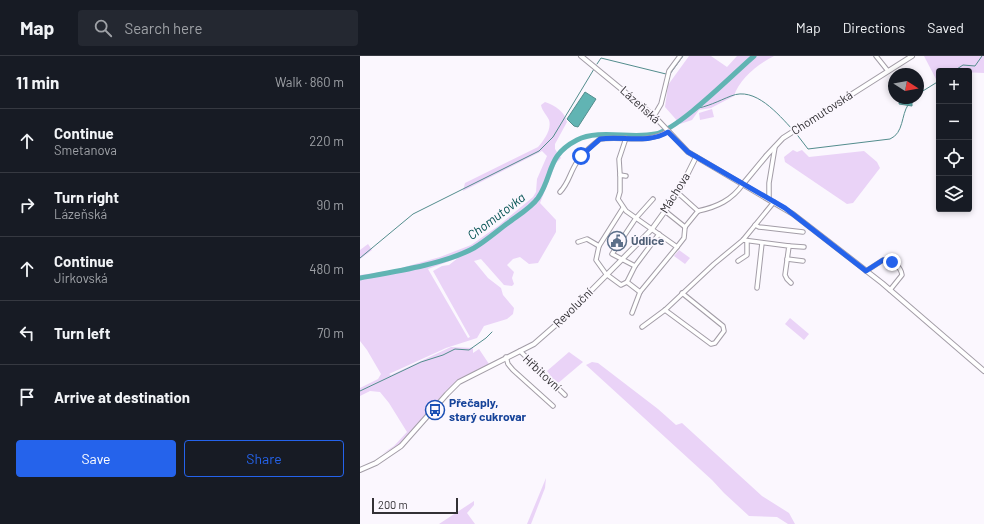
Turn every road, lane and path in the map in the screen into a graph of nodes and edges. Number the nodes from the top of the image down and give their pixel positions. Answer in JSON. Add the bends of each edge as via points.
{"nodes":[{"id":1,"x":581,"y":56,"type":"edge"},
{"id":2,"x":680,"y":56,"type":"edge"},
{"id":3,"x":876,"y":56,"type":"edge"},
{"id":4,"x":912,"y":56,"type":"edge"},
{"id":5,"x":893,"y":68,"type":"edge"},
{"id":6,"x":888,"y":71,"type":"joint"},
{"id":7,"x":654,"y":116,"type":"junction"},
{"id":8,"x":667,"y":130,"type":"junction"},
{"id":9,"x":626,"y":138,"type":"junction"},
{"id":10,"x":775,"y":146,"type":"junction"},
{"id":11,"x":696,"y":157,"type":"junction"},
{"id":12,"x":620,"y":175,"type":"junction"},
{"id":13,"x":626,"y":176,"type":"dead end"},
{"id":14,"x":742,"y":184,"type":"junction"},
{"id":15,"x":560,"y":192,"type":"dead end"},
{"id":16,"x":678,"y":193,"type":"junction"},
{"id":17,"x":653,"y":199,"type":"dead end"},
{"id":18,"x":772,"y":200,"type":"junction"},
{"id":19,"x":623,"y":208,"type":"junction"},
{"id":20,"x":665,"y":211,"type":"junction"},
{"id":21,"x":698,"y":211,"type":"junction"},
{"id":22,"x":636,"y":218,"type":"junction"},
{"id":23,"x":755,"y":225,"type":"junction"},
{"id":24,"x":685,"y":227,"type":"junction"},
{"id":25,"x":652,"y":229,"type":"junction"},
{"id":26,"x":803,"y":232,"type":"dead end"},
{"id":27,"x":659,"y":234,"type":"junction"},
{"id":28,"x":742,"y":240,"type":"junction"},
{"id":29,"x":747,"y":241,"type":"junction"},
{"id":30,"x":578,"y":242,"type":"dead end"},
{"id":31,"x":762,"y":243,"type":"junction"},
{"id":32,"x":599,"y":246,"type":"junction"},
{"id":33,"x":789,"y":246,"type":"junction"},
{"id":34,"x":804,"y":247,"type":"dead end"},
{"id":35,"x":677,"y":248,"type":"junction"},
{"id":36,"x":622,"y":258,"type":"junction"},
{"id":37,"x":787,"y":259,"type":"junction"},
{"id":38,"x":738,"y":261,"type":"dead end"},
{"id":39,"x":803,"y":261,"type":"dead end"},
{"id":40,"x":635,"y":266,"type":"junction"},
{"id":41,"x":864,"y":269,"type":"junction"},
{"id":42,"x":606,"y":274,"type":"junction"},
{"id":43,"x":627,"y":282,"type":"junction"},
{"id":44,"x":791,"y":283,"type":"dead end"},
{"id":45,"x":758,"y":288,"type":"dead end"},
{"id":46,"x":890,"y":290,"type":"junction"},
{"id":47,"x":640,"y":292,"type":"junction"},
{"id":48,"x":682,"y":293,"type":"junction"},
{"id":49,"x":665,"y":310,"type":"junction"},
{"id":50,"x":632,"y":313,"type":"dead end"},
{"id":51,"x":642,"y":327,"type":"dead end"},
{"id":52,"x":520,"y":351,"type":"junction"},
{"id":53,"x":506,"y":357,"type":"junction"},
{"id":54,"x":984,"y":371,"type":"edge"},
{"id":55,"x":565,"y":395,"type":"dead end"},
{"id":56,"x":553,"y":406,"type":"dead end"},
{"id":57,"x":360,"y":470,"type":"edge"}],
"edges":[{"from":1,"to":7,"type":"street","name":"Lázeňská"},
{"from":2,"to":7,"type":"street","via":[[669,71],[661,104]]},
{"from":3,"to":6,"type":"street"},
{"from":4,"to":5,"type":"street","name":"Chomutovská"},
{"from":6,"to":10,"type":"street","name":"Chomutovská"},
{"from":7,"to":8,"type":"street","name":"Lázeňská"},
{"from":8,"to":9,"type":"street","via":[[655,137]]},
{"from":8,"to":11,"type":"street","name":"Lázeňská","via":[[682,147]]},
{"from":9,"to":12,"type":"street","via":[[619,159]]},
{"from":9,"to":15,"type":"street","via":[[600,139],[596,142],[577,161],[570,179]]},
{"from":10,"to":14,"type":"street","name":"Chomutovská"},
{"from":10,"to":18,"type":"street","via":[[769,183]]},
{"from":11,"to":14,"type":"street","name":"Lázeňská"},
{"from":11,"to":16,"type":"street","name":"Máchova"},
{"from":12,"to":13,"type":"street"},
{"from":12,"to":19,"type":"street","via":[[618,199]]},
{"from":14,"to":18,"type":"street","name":"Lázeňská"},
{"from":14,"to":21,"type":"street","via":[[728,200],[714,208]]},
{"from":16,"to":20,"type":"street","name":"Máchova"},
{"from":16,"to":21,"type":"street"},
{"from":17,"to":22,"type":"street"},
{"from":18,"to":23,"type":"street"},
{"from":18,"to":41,"type":"street","name":"Lázeňská"},
{"from":19,"to":22,"type":"street"},
{"from":19,"to":32,"type":"street"},
{"from":20,"to":24,"type":"street"},
{"from":20,"to":25,"type":"street","name":"Máchova"},
{"from":21,"to":24,"type":"street"},
{"from":22,"to":25,"type":"street"},
{"from":22,"to":36,"type":"street","via":[[612,254]]},
{"from":23,"to":26,"type":"street","via":[[759,228]]},
{"from":23,"to":28,"type":"street"},
{"from":24,"to":35,"type":"street","via":[[684,238]]},
{"from":25,"to":27,"type":"street"},
{"from":25,"to":36,"type":"street","name":"Máchova"},
{"from":27,"to":35,"type":"street"},
{"from":27,"to":40,"type":"street"},
{"from":28,"to":29,"type":"street"},
{"from":28,"to":48,"type":"street"},
{"from":29,"to":31,"type":"street"},
{"from":29,"to":38,"type":"street","via":[[747,255]]},
{"from":30,"to":32,"type":"street","via":[[587,239]]},
{"from":31,"to":33,"type":"street"},
{"from":31,"to":45,"type":"street"},
{"from":32,"to":42,"type":"street","via":[[596,260]]},
{"from":33,"to":34,"type":"street"},
{"from":33,"to":37,"type":"street"},
{"from":35,"to":47,"type":"street"},
{"from":36,"to":40,"type":"street"},
{"from":36,"to":42,"type":"street","name":"Revoluční"},
{"from":37,"to":39,"type":"street"},
{"from":37,"to":44,"type":"street","via":[[786,279]]},
{"from":40,"to":43,"type":"street"},
{"from":41,"to":46,"type":"street","name":"Lázeňská"},
{"from":41,"to":46,"type":"street","via":[[883,260],[892,262],[902,273]]},
{"from":42,"to":43,"type":"street","via":[[621,285]]},
{"from":42,"to":52,"type":"street","name":"Revoluční","via":[[566,316],[534,344]]},
{"from":43,"to":47,"type":"street"},
{"from":46,"to":54,"type":"street","name":"Lázeňská"},
{"from":47,"to":50,"type":"street"},
{"from":48,"to":49,"type":"street"},
{"from":48,"to":49,"type":"street","via":[[723,326],[724,331],[715,344],[711,344]]},
{"from":49,"to":51,"type":"street"},
{"from":52,"to":53,"type":"street","name":"Revoluční"},
{"from":52,"to":55,"type":"street","name":"Hřbitovní"},
{"from":53,"to":56,"type":"street","via":[[513,370]]},
{"from":53,"to":57,"type":"street","name":"Revoluční","via":[[459,382],[401,446],[376,463]]}]}
